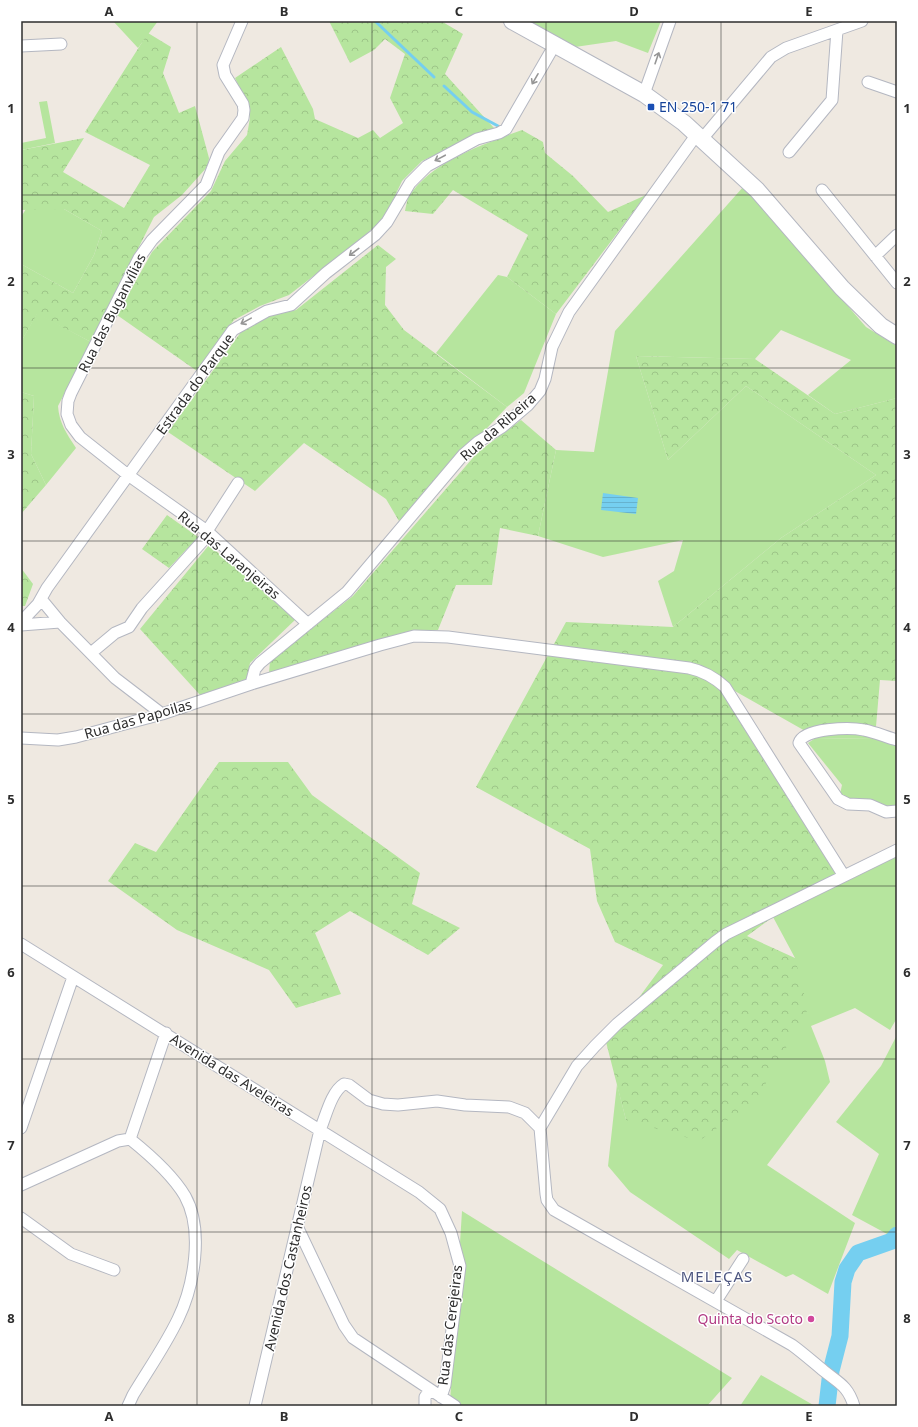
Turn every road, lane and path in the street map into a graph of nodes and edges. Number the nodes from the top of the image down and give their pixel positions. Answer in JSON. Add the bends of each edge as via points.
{"nodes":[{"id":1,"x":242,"y":21,"type":"edge"},
{"id":2,"x":512,"y":21,"type":"edge"},
{"id":3,"x":670,"y":21,"type":"edge"},
{"id":4,"x":862,"y":21,"type":"edge"},
{"id":5,"x":837,"y":30,"type":"junction"},
{"id":6,"x":61,"y":44,"type":"dead end"},
{"id":7,"x":21,"y":46,"type":"edge"},
{"id":8,"x":554,"y":46,"type":"junction"},
{"id":9,"x":868,"y":82,"type":"dead end"},
{"id":10,"x":897,"y":92,"type":"edge"},
{"id":11,"x":644,"y":94,"type":"junction"},
{"id":12,"x":700,"y":137,"type":"junction"},
{"id":13,"x":789,"y":152,"type":"dead end"},
{"id":14,"x":822,"y":190,"type":"dead end"},
{"id":15,"x":897,"y":236,"type":"edge"},
{"id":16,"x":875,"y":256,"type":"junction"},
{"id":17,"x":897,"y":283,"type":"edge"},
{"id":18,"x":897,"y":336,"type":"edge"},
{"id":19,"x":128,"y":475,"type":"junction"},
{"id":20,"x":238,"y":483,"type":"dead end"},
{"id":21,"x":208,"y":532,"type":"junction"},
{"id":22,"x":41,"y":599,"type":"junction"},
{"id":23,"x":60,"y":622,"type":"junction"},
{"id":24,"x":21,"y":624,"type":"edge"},
{"id":25,"x":308,"y":624,"type":"junction"},
{"id":26,"x":91,"y":653,"type":"junction"},
{"id":27,"x":251,"y":684,"type":"junction"},
{"id":28,"x":162,"y":714,"type":"junction"},
{"id":29,"x":21,"y":738,"type":"edge"},
{"id":30,"x":897,"y":740,"type":"edge"},
{"id":31,"x":897,"y":811,"type":"edge"},
{"id":32,"x":897,"y":850,"type":"edge"},
{"id":33,"x":844,"y":876,"type":"junction"},
{"id":34,"x":21,"y":944,"type":"edge"},
{"id":35,"x":73,"y":977,"type":"junction"},
{"id":36,"x":166,"y":1033,"type":"junction"},
{"id":37,"x":21,"y":1128,"type":"edge"},
{"id":38,"x":540,"y":1128,"type":"junction"},
{"id":39,"x":320,"y":1130,"type":"junction"},
{"id":40,"x":130,"y":1139,"type":"junction"},
{"id":41,"x":21,"y":1185,"type":"edge"},
{"id":42,"x":440,"y":1209,"type":"joint"},
{"id":43,"x":21,"y":1218,"type":"edge"},
{"id":44,"x":297,"y":1226,"type":"junction"},
{"id":45,"x":743,"y":1259,"type":"dead end"},
{"id":46,"x":114,"y":1270,"type":"dead end"},
{"id":47,"x":716,"y":1300,"type":"junction"},
{"id":48,"x":430,"y":1390,"type":"junction"},
{"id":49,"x":441,"y":1397,"type":"junction"},
{"id":50,"x":128,"y":1406,"type":"edge"},
{"id":51,"x":255,"y":1406,"type":"edge"},
{"id":52,"x":425,"y":1406,"type":"edge"},
{"id":53,"x":455,"y":1406,"type":"edge"},
{"id":54,"x":854,"y":1406,"type":"edge"}],
"edges":[{"from":1,"to":19,"type":"street","name":"Rua das Buganvílias","via":[[223,65],[225,75],[243,104],[243,118],[219,152],[206,184],[143,251],[68,401],[67,414],[75,431]]},
{"from":2,"to":8,"type":"main road"},
{"from":11,"to":3,"type":"street","one_way":true},
{"from":4,"to":5,"type":"street","name":"Rua da Ribeira"},
{"from":5,"to":12,"type":"street","name":"Rua da Ribeira","via":[[786,48],[771,57]]},
{"from":5,"to":13,"type":"street","via":[[832,100]]},
{"from":6,"to":7,"type":"street"},
{"from":8,"to":11,"type":"main road"},
{"from":8,"to":19,"type":"street","name":"Estrada do Parque","one_way":true,"via":[[506,129],[477,139],[427,166],[410,183],[387,222],[376,235],[326,273],[291,305],[266,311],[233,330]]},
{"from":9,"to":10,"type":"street"},
{"from":11,"to":12,"type":"main road"},
{"from":12,"to":18,"type":"main road","via":[[762,196],[842,288],[881,326]]},
{"from":12,"to":25,"type":"street","name":"Rua da Ribeira","via":[[569,312],[552,347],[543,385],[535,397],[502,427],[478,442],[463,456],[347,592]]},
{"from":14,"to":16,"type":"street"},
{"from":15,"to":16,"type":"street"},
{"from":16,"to":17,"type":"street"},
{"from":19,"to":21,"type":"street","name":"Rua das Laranjeiras"},
{"from":19,"to":22,"type":"street","name":"Estrada do Parque"},
{"from":20,"to":21,"type":"street"},
{"from":21,"to":25,"type":"street","name":"Rua das Laranjeiras"},
{"from":21,"to":26,"type":"street","via":[[142,608],[129,627],[115,633]]},
{"from":22,"to":23,"type":"street"},
{"from":22,"to":24,"type":"street","name":"Estrada do Parque"},
{"from":23,"to":24,"type":"street"},
{"from":23,"to":26,"type":"street"},
{"from":25,"to":27,"type":"street","name":"Rua da Ribeira","via":[[260,663]]},
{"from":26,"to":28,"type":"street","via":[[115,678]]},
{"from":27,"to":28,"type":"street","name":"Rua das Papoilas"},
{"from":27,"to":33,"type":"street","name":"Rua das Papoilas","via":[[414,636],[633,660],[701,671],[725,686]]},
{"from":28,"to":29,"type":"street","name":"Rua das Papoilas","via":[[76,738]]},
{"from":30,"to":31,"type":"street","via":[[865,730],[846,729],[814,732],[804,736],[799,743],[838,799],[848,804],[873,806],[886,812]]},
{"from":32,"to":33,"type":"street"},
{"from":33,"to":38,"type":"street","via":[[726,934],[691,961],[617,1024],[577,1066]]},
{"from":34,"to":35,"type":"street","name":"Avenida das Aveleiras"},
{"from":35,"to":36,"type":"street","name":"Avenida das Aveleiras"},
{"from":35,"to":37,"type":"street"},
{"from":36,"to":39,"type":"street","name":"Avenida das Aveleiras"},
{"from":36,"to":40,"type":"street"},
{"from":38,"to":39,"type":"street","name":"Avenida dos Castanheiros","via":[[525,1113],[509,1107],[464,1105],[437,1100],[398,1105],[383,1104],[368,1100],[344,1084],[335,1093]]},
{"from":38,"to":47,"type":"street","via":[[547,1200],[554,1210]]},
{"from":39,"to":42,"type":"street","name":"Avenida das Aveleiras","via":[[419,1192]]},
{"from":39,"to":44,"type":"street","name":"Avenida dos Castanheiros"},
{"from":40,"to":41,"type":"street","via":[[118,1141]]},
{"from":40,"to":50,"type":"street","via":[[162,1168],[185,1196],[195,1222],[195,1249],[191,1280],[179,1318],[132,1395]]},
{"from":42,"to":49,"type":"street","name":"Rua das Cerejeiras","via":[[451,1233],[460,1266],[445,1385]]},
{"from":43,"to":46,"type":"street","via":[[70,1254]]},
{"from":44,"to":48,"type":"street","via":[[349,1333],[357,1342]]},
{"from":44,"to":51,"type":"street","name":"Avenida dos Castanheiros"},
{"from":45,"to":47,"type":"street"},
{"from":47,"to":54,"type":"street","via":[[810,1357],[848,1391]]},
{"from":48,"to":49,"type":"street"},
{"from":48,"to":52,"type":"street","via":[[425,1397]]},
{"from":49,"to":53,"type":"street"}]}
